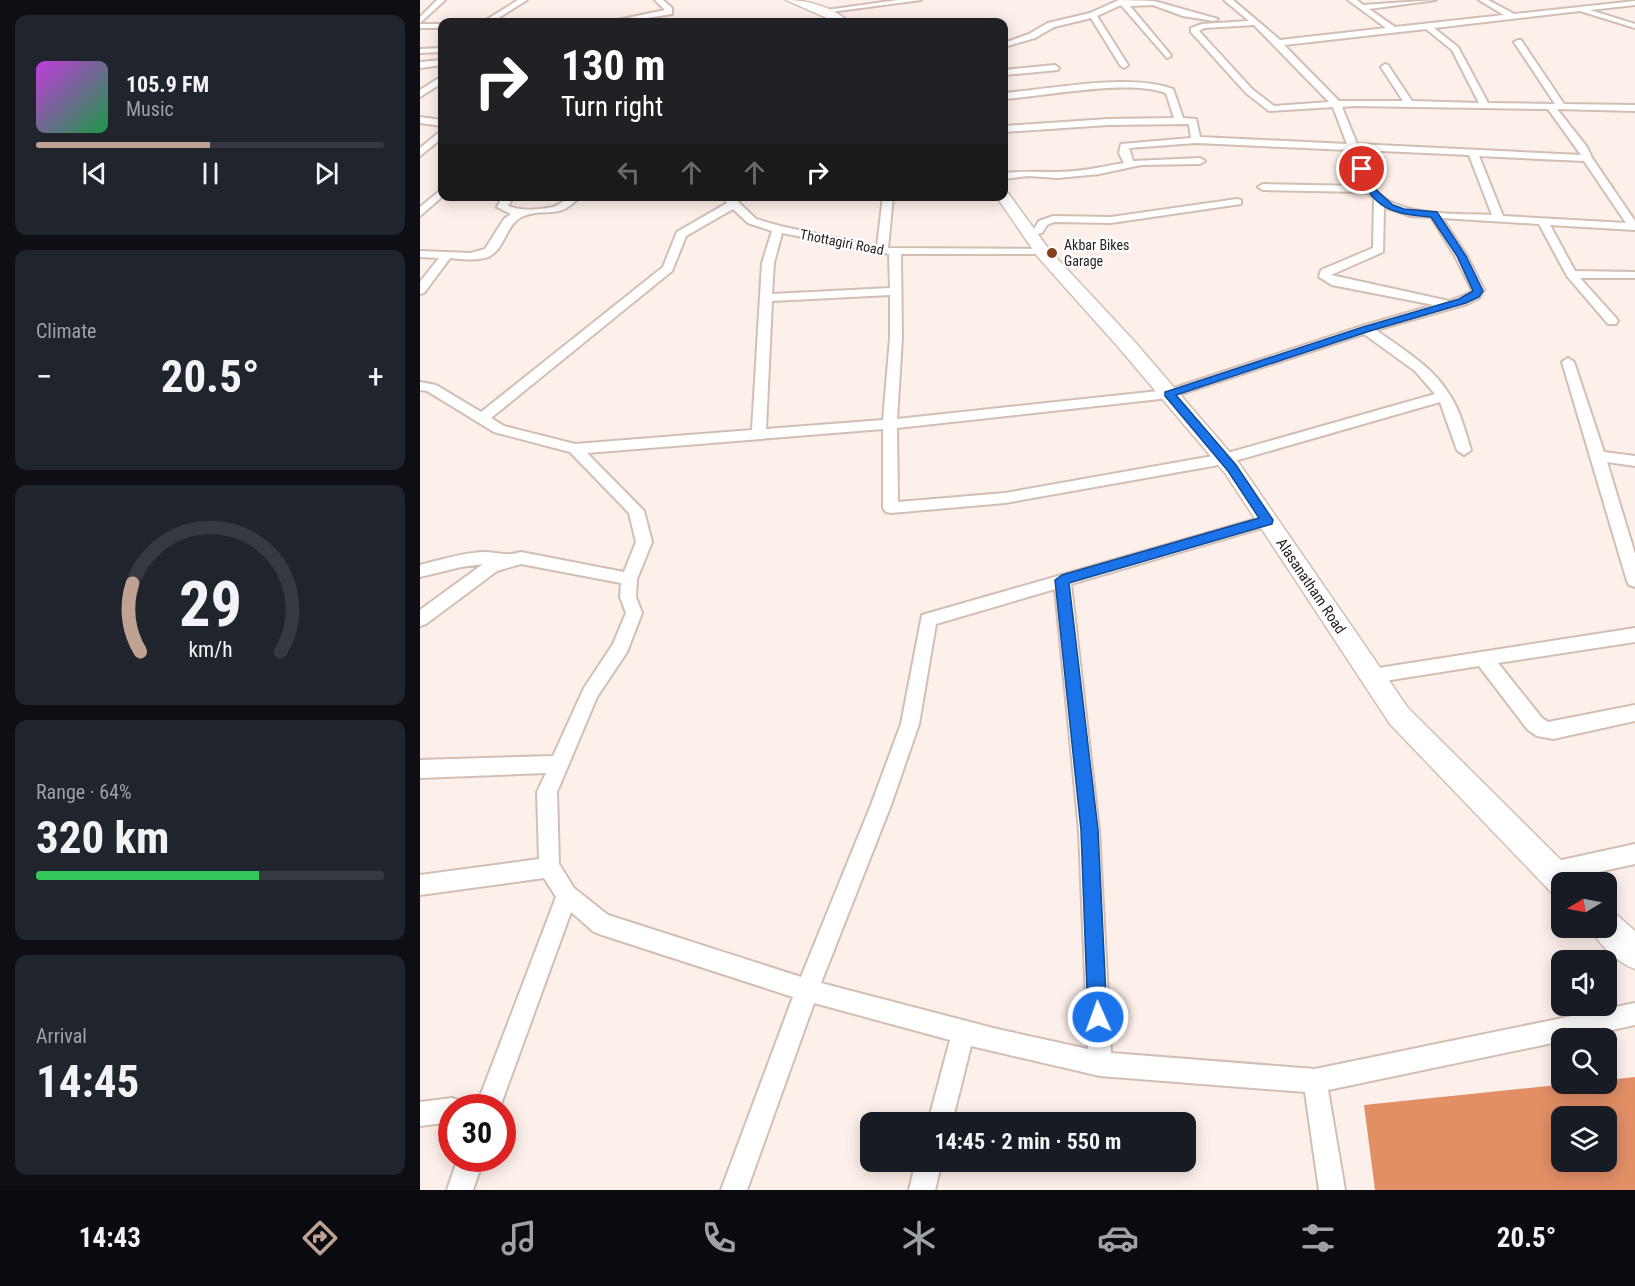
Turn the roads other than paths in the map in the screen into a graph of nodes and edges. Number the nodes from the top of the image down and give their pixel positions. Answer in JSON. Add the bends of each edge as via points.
{"nodes":[{"id":1,"x":441,"y":0,"type":"edge"},
{"id":2,"x":523,"y":0,"type":"edge"},
{"id":3,"x":658,"y":0,"type":"edge"},
{"id":4,"x":791,"y":0,"type":"edge"},
{"id":5,"x":928,"y":0,"type":"edge"},
{"id":6,"x":1228,"y":0,"type":"edge"},
{"id":7,"x":1353,"y":0,"type":"edge"},
{"id":8,"x":1432,"y":0,"type":"edge"},
{"id":9,"x":1483,"y":0,"type":"edge"},
{"id":10,"x":1596,"y":0,"type":"edge"},
{"id":11,"x":916,"y":1,"type":"edge"},
{"id":12,"x":1411,"y":1,"type":"edge"},
{"id":13,"x":1124,"y":2,"type":"edge"},
{"id":14,"x":1635,"y":3,"type":"edge"},
{"id":15,"x":1551,"y":6,"type":"dead end"},
{"id":16,"x":1607,"y":6,"type":"junction"},
{"id":17,"x":1362,"y":7,"type":"junction"},
{"id":18,"x":1580,"y":9,"type":"junction"},
{"id":19,"x":823,"y":11,"type":"junction"},
{"id":20,"x":1560,"y":11,"type":"junction"},
{"id":21,"x":1094,"y":15,"type":"junction"},
{"id":22,"x":1513,"y":17,"type":"junction"},
{"id":23,"x":494,"y":18,"type":"edge"},
{"id":24,"x":635,"y":18,"type":"edge"},
{"id":25,"x":836,"y":18,"type":"edge"},
{"id":26,"x":420,"y":21,"type":"edge"},
{"id":27,"x":1251,"y":24,"type":"junction"},
{"id":28,"x":420,"y":26,"type":"edge"},
{"id":29,"x":438,"y":26,"type":"edge"},
{"id":30,"x":1427,"y":26,"type":"junction"},
{"id":31,"x":1635,"y":26,"type":"edge"},
{"id":32,"x":1393,"y":30,"type":"junction"},
{"id":33,"x":1518,"y":42,"type":"dead end"},
{"id":34,"x":1278,"y":43,"type":"junction"},
{"id":35,"x":1008,"y":44,"type":"edge"},
{"id":36,"x":438,"y":50,"type":"edge"},
{"id":37,"x":420,"y":51,"type":"edge"},
{"id":38,"x":1167,"y":56,"type":"dead end"},
{"id":39,"x":438,"y":63,"type":"edge"},
{"id":40,"x":420,"y":65,"type":"edge"},
{"id":41,"x":1124,"y":65,"type":"dead end"},
{"id":42,"x":1384,"y":67,"type":"dead end"},
{"id":43,"x":1055,"y":68,"type":"dead end"},
{"id":44,"x":1008,"y":73,"type":"edge"},
{"id":45,"x":438,"y":83,"type":"edge"},
{"id":46,"x":420,"y":94,"type":"edge"},
{"id":47,"x":1008,"y":96,"type":"edge"},
{"id":48,"x":1336,"y":104,"type":"junction"},
{"id":49,"x":1409,"y":104,"type":"junction"},
{"id":50,"x":1485,"y":105,"type":"junction"},
{"id":51,"x":1550,"y":106,"type":"junction"},
{"id":52,"x":1562,"y":107,"type":"junction"},
{"id":53,"x":1635,"y":108,"type":"edge"},
{"id":54,"x":420,"y":120,"type":"edge"},
{"id":55,"x":1179,"y":121,"type":"junction"},
{"id":56,"x":438,"y":122,"type":"edge"},
{"id":57,"x":1008,"y":129,"type":"edge"},
{"id":58,"x":438,"y":137,"type":"edge"},
{"id":59,"x":1196,"y":140,"type":"junction"},
{"id":60,"x":1354,"y":149,"type":"junction"},
{"id":61,"x":420,"y":153,"type":"edge"},
{"id":62,"x":1473,"y":153,"type":"junction"},
{"id":63,"x":1587,"y":158,"type":"junction"},
{"id":64,"x":1200,"y":161,"type":"dead end"},
{"id":65,"x":1130,"y":164,"type":"junction"},
{"id":66,"x":1008,"y":176,"type":"edge"},
{"id":67,"x":1263,"y":187,"type":"dead end"},
{"id":68,"x":1369,"y":189,"type":"junction"},
{"id":69,"x":438,"y":196,"type":"edge"},
{"id":70,"x":1379,"y":197,"type":"junction"},
{"id":71,"x":506,"y":201,"type":"edge"},
{"id":72,"x":570,"y":201,"type":"edge"},
{"id":73,"x":730,"y":201,"type":"edge"},
{"id":74,"x":732,"y":201,"type":"edge"},
{"id":75,"x":888,"y":201,"type":"edge"},
{"id":76,"x":1007,"y":201,"type":"edge"},
{"id":77,"x":1237,"y":202,"type":"dead end"},
{"id":78,"x":420,"y":213,"type":"edge"},
{"id":79,"x":520,"y":214,"type":"junction"},
{"id":80,"x":1434,"y":214,"type":"junction"},
{"id":81,"x":1499,"y":219,"type":"junction"},
{"id":82,"x":1543,"y":222,"type":"junction"},
{"id":83,"x":1634,"y":227,"type":"edge"},
{"id":84,"x":778,"y":229,"type":"junction"},
{"id":85,"x":1036,"y":242,"type":"junction"},
{"id":86,"x":888,"y":252,"type":"junction"},
{"id":87,"x":420,"y":254,"type":"edge"},
{"id":88,"x":447,"y":255,"type":"junction"},
{"id":89,"x":1571,"y":274,"type":"junction"},
{"id":90,"x":1635,"y":275,"type":"edge"},
{"id":91,"x":420,"y":290,"type":"edge"},
{"id":92,"x":895,"y":291,"type":"junction"},
{"id":93,"x":766,"y":298,"type":"junction"},
{"id":94,"x":1449,"y":305,"type":"junction"},
{"id":95,"x":1612,"y":321,"type":"dead end"},
{"id":96,"x":1366,"y":329,"type":"junction"},
{"id":97,"x":1568,"y":362,"type":"dead end"},
{"id":98,"x":420,"y":386,"type":"edge"},
{"id":99,"x":1169,"y":394,"type":"junction"},
{"id":100,"x":1444,"y":396,"type":"junction"},
{"id":101,"x":482,"y":418,"type":"junction"},
{"id":102,"x":890,"y":424,"type":"junction"},
{"id":103,"x":759,"y":435,"type":"junction"},
{"id":104,"x":575,"y":449,"type":"junction"},
{"id":105,"x":1464,"y":450,"type":"dead end"},
{"id":106,"x":1598,"y":456,"type":"junction"},
{"id":107,"x":1224,"y":459,"type":"junction"},
{"id":108,"x":1635,"y":461,"type":"edge"},
{"id":109,"x":1267,"y":520,"type":"junction"},
{"id":110,"x":503,"y":561,"type":"junction"},
{"id":111,"x":420,"y":571,"type":"edge"},
{"id":112,"x":629,"y":579,"type":"junction"},
{"id":113,"x":1062,"y":580,"type":"junction"},
{"id":114,"x":1635,"y":580,"type":"edge"},
{"id":115,"x":420,"y":619,"type":"edge"},
{"id":116,"x":1635,"y":635,"type":"edge"},
{"id":117,"x":1483,"y":658,"type":"junction"},
{"id":118,"x":1372,"y":676,"type":"junction"},
{"id":119,"x":1635,"y":713,"type":"edge"},
{"id":120,"x":559,"y":764,"type":"junction"},
{"id":121,"x":420,"y":769,"type":"edge"},
{"id":122,"x":1635,"y":855,"type":"edge"},
{"id":123,"x":549,"y":867,"type":"junction"},
{"id":124,"x":1552,"y":872,"type":"edge"},
{"id":125,"x":1575,"y":872,"type":"edge"},
{"id":126,"x":420,"y":885,"type":"edge"},
{"id":127,"x":567,"y":894,"type":"junction"},
{"id":128,"x":1617,"y":936,"type":"edge"},
{"id":129,"x":1635,"y":953,"type":"edge"},
{"id":130,"x":807,"y":990,"type":"junction"},
{"id":131,"x":1635,"y":1014,"type":"edge"},
{"id":132,"x":963,"y":1033,"type":"junction"},
{"id":133,"x":1100,"y":1064,"type":"junction"},
{"id":134,"x":1316,"y":1081,"type":"junction"},
{"id":135,"x":490,"y":1094,"type":"edge"},
{"id":136,"x":438,"y":1112,"type":"edge"},
{"id":137,"x":943,"y":1112,"type":"edge"},
{"id":138,"x":420,"y":1114,"type":"edge"},
{"id":139,"x":466,"y":1172,"type":"edge"},
{"id":140,"x":926,"y":1172,"type":"edge"},
{"id":141,"x":460,"y":1190,"type":"edge"},
{"id":142,"x":734,"y":1190,"type":"edge"},
{"id":143,"x":922,"y":1190,"type":"edge"},
{"id":144,"x":1332,"y":1190,"type":"edge"}],
"edges":[{"from":1,"to":26,"type":"street"},
{"from":2,"to":23,"type":"street"},
{"from":3,"to":24,"type":"street","via":[[669,12]]},
{"from":4,"to":19,"type":"main road"},
{"from":5,"to":11,"type":"street"},
{"from":6,"to":27,"type":"street"},
{"from":7,"to":17,"type":"street"},
{"from":8,"to":12,"type":"street"},
{"from":9,"to":22,"type":"street"},
{"from":10,"to":16,"type":"street"},
{"from":11,"to":19,"type":"street"},
{"from":12,"to":17,"type":"street"},
{"from":13,"to":21,"type":"street"},
{"from":13,"to":27,"type":"street","via":[[1154,3],[1197,17]]},
{"from":13,"to":38,"type":"street"},
{"from":14,"to":16,"type":"street"},
{"from":15,"to":20,"type":"street"},
{"from":16,"to":18,"type":"street"},
{"from":17,"to":32,"type":"street"},
{"from":18,"to":20,"type":"street"},
{"from":18,"to":31,"type":"street"},
{"from":19,"to":25,"type":"main road"},
{"from":20,"to":22,"type":"street"},
{"from":21,"to":35,"type":"street","via":[[1051,25]]},
{"from":21,"to":41,"type":"street"},
{"from":22,"to":30,"type":"street"},
{"from":27,"to":34,"type":"street"},
{"from":27,"to":48,"type":"street","via":[[1202,26],[1194,30],[1250,91],[1272,109]]},
{"from":28,"to":29,"type":"street"},
{"from":30,"to":32,"type":"street"},
{"from":30,"to":50,"type":"street","via":[[1455,49]]},
{"from":32,"to":34,"type":"street"},
{"from":33,"to":52,"type":"street"},
{"from":34,"to":48,"type":"street"},
{"from":36,"to":37,"type":"street"},
{"from":39,"to":40,"type":"street"},
{"from":42,"to":49,"type":"street"},
{"from":43,"to":44,"type":"street"},
{"from":45,"to":46,"type":"street"},
{"from":47,"to":55,"type":"street","via":[[1159,86],[1170,91]]},
{"from":48,"to":49,"type":"street"},
{"from":48,"to":60,"type":"street"},
{"from":49,"to":50,"type":"street"},
{"from":50,"to":51,"type":"street"},
{"from":51,"to":52,"type":"street"},
{"from":51,"to":63,"type":"street"},
{"from":52,"to":53,"type":"street"},
{"from":54,"to":56,"type":"street"},
{"from":55,"to":57,"type":"street"},
{"from":55,"to":59,"type":"street","via":[[1193,121]]},
{"from":58,"to":61,"type":"street"},
{"from":59,"to":60,"type":"street"},
{"from":59,"to":65,"type":"street","via":[[1124,146]]},
{"from":60,"to":62,"type":"street"},
{"from":60,"to":68,"type":"street"},
{"from":62,"to":63,"type":"street"},
{"from":62,"to":81,"type":"street"},
{"from":63,"to":83,"type":"street"},
{"from":64,"to":65,"type":"street"},
{"from":65,"to":66,"type":"street","via":[[1086,173]]},
{"from":67,"to":68,"type":"street"},
{"from":68,"to":70,"type":"street"},
{"from":69,"to":78,"type":"street"},
{"from":70,"to":80,"type":"street","via":[[1402,212]]},
{"from":70,"to":94,"type":"street","via":[[1379,250],[1325,272],[1325,277]]},
{"from":71,"to":79,"type":"street","via":[[502,207]]},
{"from":72,"to":79,"type":"street","via":[[561,209]]},
{"from":73,"to":101,"type":"street","via":[[681,234],[668,269]]},
{"from":74,"to":84,"type":"street","name":"Thottagiri Road","via":[[752,221]]},
{"from":75,"to":86,"type":"street"},
{"from":76,"to":85,"type":"main road","name":"Alasanatham Road"},
{"from":77,"to":85,"type":"street","via":[[1111,220],[1053,219],[1043,222]]},
{"from":79,"to":88,"type":"street","via":[[510,219],[487,253]]},
{"from":80,"to":81,"type":"street"},
{"from":80,"to":94,"type":"street","via":[[1478,291]]},
{"from":81,"to":82,"type":"street"},
{"from":82,"to":83,"type":"street"},
{"from":82,"to":89,"type":"street"},
{"from":84,"to":86,"type":"street","name":"Thottagiri Road"},
{"from":84,"to":93,"type":"street","via":[[768,263]]},
{"from":85,"to":86,"type":"street","name":"Thottagiri Road"},
{"from":85,"to":99,"type":"main road","name":"Alasanatham Road"},
{"from":86,"to":92,"type":"street"},
{"from":87,"to":88,"type":"street"},
{"from":88,"to":91,"type":"street"},
{"from":89,"to":90,"type":"street"},
{"from":89,"to":95,"type":"street"},
{"from":92,"to":93,"type":"street"},
{"from":92,"to":102,"type":"street"},
{"from":93,"to":103,"type":"street"},
{"from":94,"to":96,"type":"street"},
{"from":96,"to":99,"type":"street"},
{"from":96,"to":100,"type":"street","via":[[1422,371]]},
{"from":97,"to":106,"type":"street"},
{"from":98,"to":101,"type":"street","via":[[431,388]]},
{"from":99,"to":102,"type":"street"},
{"from":99,"to":107,"type":"main road","name":"Alasanatham Road"},
{"from":100,"to":105,"type":"street"},
{"from":100,"to":107,"type":"street"},
{"from":101,"to":104,"type":"street","via":[[499,429]]},
{"from":102,"to":103,"type":"street"},
{"from":102,"to":107,"type":"street","via":[[891,508],[1005,498]]},
{"from":103,"to":104,"type":"street"},
{"from":104,"to":112,"type":"street","via":[[636,511],[644,542]]},
{"from":106,"to":108,"type":"street"},
{"from":106,"to":114,"type":"street"},
{"from":107,"to":109,"type":"main road","name":"Alasanatham Road"},
{"from":109,"to":113,"type":"street"},
{"from":109,"to":118,"type":"main road","name":"Alasanatham Road"},
{"from":110,"to":111,"type":"street","via":[[475,560]]},
{"from":110,"to":112,"type":"street","via":[[521,558]]},
{"from":110,"to":115,"type":"street"},
{"from":112,"to":120,"type":"street","via":[[628,597],[634,613],[621,647],[590,693]]},
{"from":113,"to":130,"type":"street","via":[[927,620],[910,724]]},
{"from":113,"to":133,"type":"street","via":[[1089,830]]},
{"from":116,"to":117,"type":"street"},
{"from":117,"to":118,"type":"street"},
{"from":117,"to":119,"type":"street","via":[[1544,730]]},
{"from":118,"to":124,"type":"main road","name":"Alasanatham Road","via":[[1399,716]]},
{"from":120,"to":121,"type":"street"},
{"from":120,"to":123,"type":"street","via":[[547,792]]},
{"from":122,"to":125,"type":"street"},
{"from":123,"to":126,"type":"street"},
{"from":123,"to":127,"type":"street"},
{"from":127,"to":130,"type":"street","via":[[602,924]]},
{"from":127,"to":135,"type":"street"},
{"from":128,"to":129,"type":"main road"},
{"from":130,"to":132,"type":"street"},
{"from":130,"to":142,"type":"street"},
{"from":131,"to":134,"type":"street"},
{"from":132,"to":133,"type":"street"},
{"from":132,"to":137,"type":"street"},
{"from":133,"to":134,"type":"street"},
{"from":134,"to":144,"type":"street"},
{"from":136,"to":138,"type":"street"},
{"from":139,"to":141,"type":"street"},
{"from":140,"to":143,"type":"street"}]}
